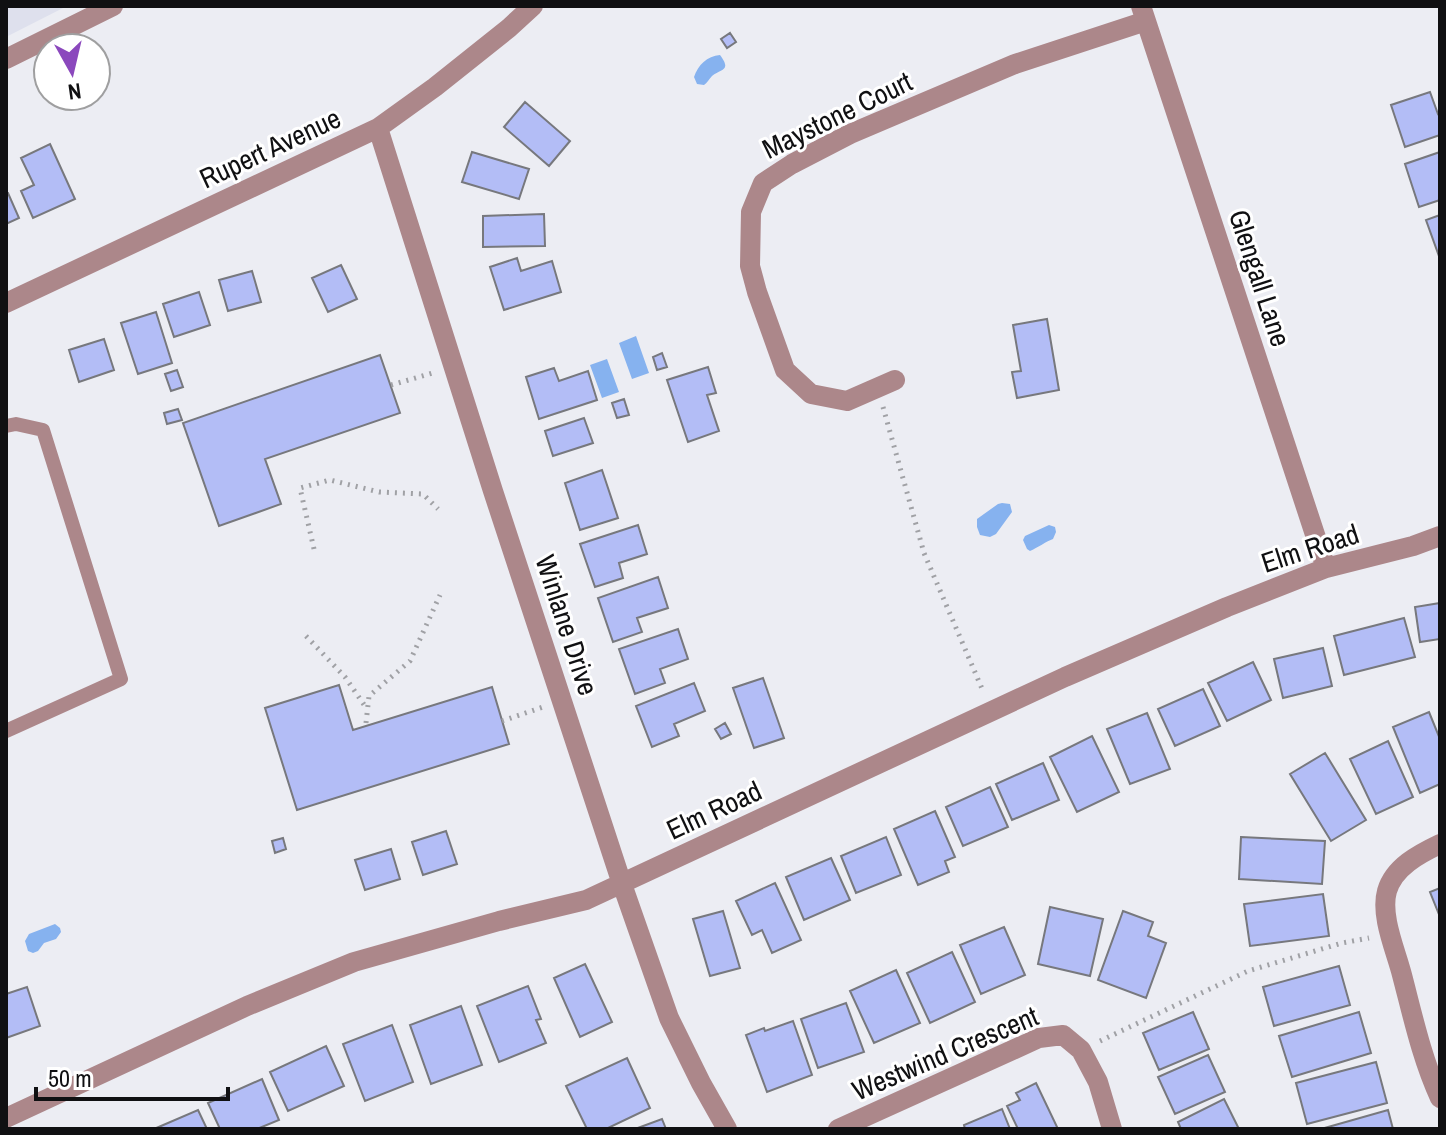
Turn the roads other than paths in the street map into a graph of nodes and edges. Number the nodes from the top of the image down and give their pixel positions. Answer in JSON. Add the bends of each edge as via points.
{"nodes":[{"id":1,"x":113,"y":6,"type":"edge"},
{"id":2,"x":533,"y":6,"type":"edge"},
{"id":3,"x":1144,"y":14,"type":"edge"},
{"id":4,"x":6,"y":59,"type":"edge"},
{"id":5,"x":378,"y":128,"type":"junction"},
{"id":6,"x":6,"y":303,"type":"edge"},
{"id":7,"x":886,"y":384,"type":"road end"},
{"id":8,"x":6,"y":426,"type":"edge"},
{"id":9,"x":1440,"y":536,"type":"edge"},
{"id":10,"x":1326,"y":568,"type":"junction"},
{"id":11,"x":6,"y":731,"type":"edge"},
{"id":12,"x":1440,"y":844,"type":"edge"},
{"id":13,"x":622,"y":884,"type":"junction"},
{"id":14,"x":1440,"y":1098,"type":"edge"},
{"id":15,"x":6,"y":1118,"type":"edge"},
{"id":16,"x":727,"y":1129,"type":"edge"},
{"id":17,"x":838,"y":1129,"type":"edge"},
{"id":18,"x":1112,"y":1129,"type":"edge"}],
"edges":[{"from":1,"to":4,"type":"street"},
{"from":2,"to":5,"type":"street","name":"Rupert Avenue"},
{"from":3,"to":7,"type":"street","name":"Maystone Court","via":[[850,134],[763,183],[751,212],[750,266],[785,370],[811,394],[847,401]]},
{"from":3,"to":10,"type":"street","name":"Glengall Lane"},
{"from":5,"to":6,"type":"street","name":"Rupert Avenue"},
{"from":5,"to":13,"type":"street","name":"Winlane Drive"},
{"from":8,"to":11,"type":"lane","via":[[43,430],[121,679]]},
{"from":9,"to":10,"type":"street","name":"Elm Road"},
{"from":10,"to":13,"type":"street","name":"Elm Road","via":[[1065,677]]},
{"from":12,"to":14,"type":"street","via":[[1407,863],[1392,880],[1385,900],[1423,1056]]},
{"from":13,"to":15,"type":"street","name":"Elm Road","via":[[586,900],[354,962]]},
{"from":13,"to":16,"type":"street","name":"Winlane Drive","via":[[669,1018]]},
{"from":17,"to":18,"type":"street","name":"Westwind Crescent","via":[[1039,1038],[1063,1035],[1081,1050],[1098,1082]]}]}
